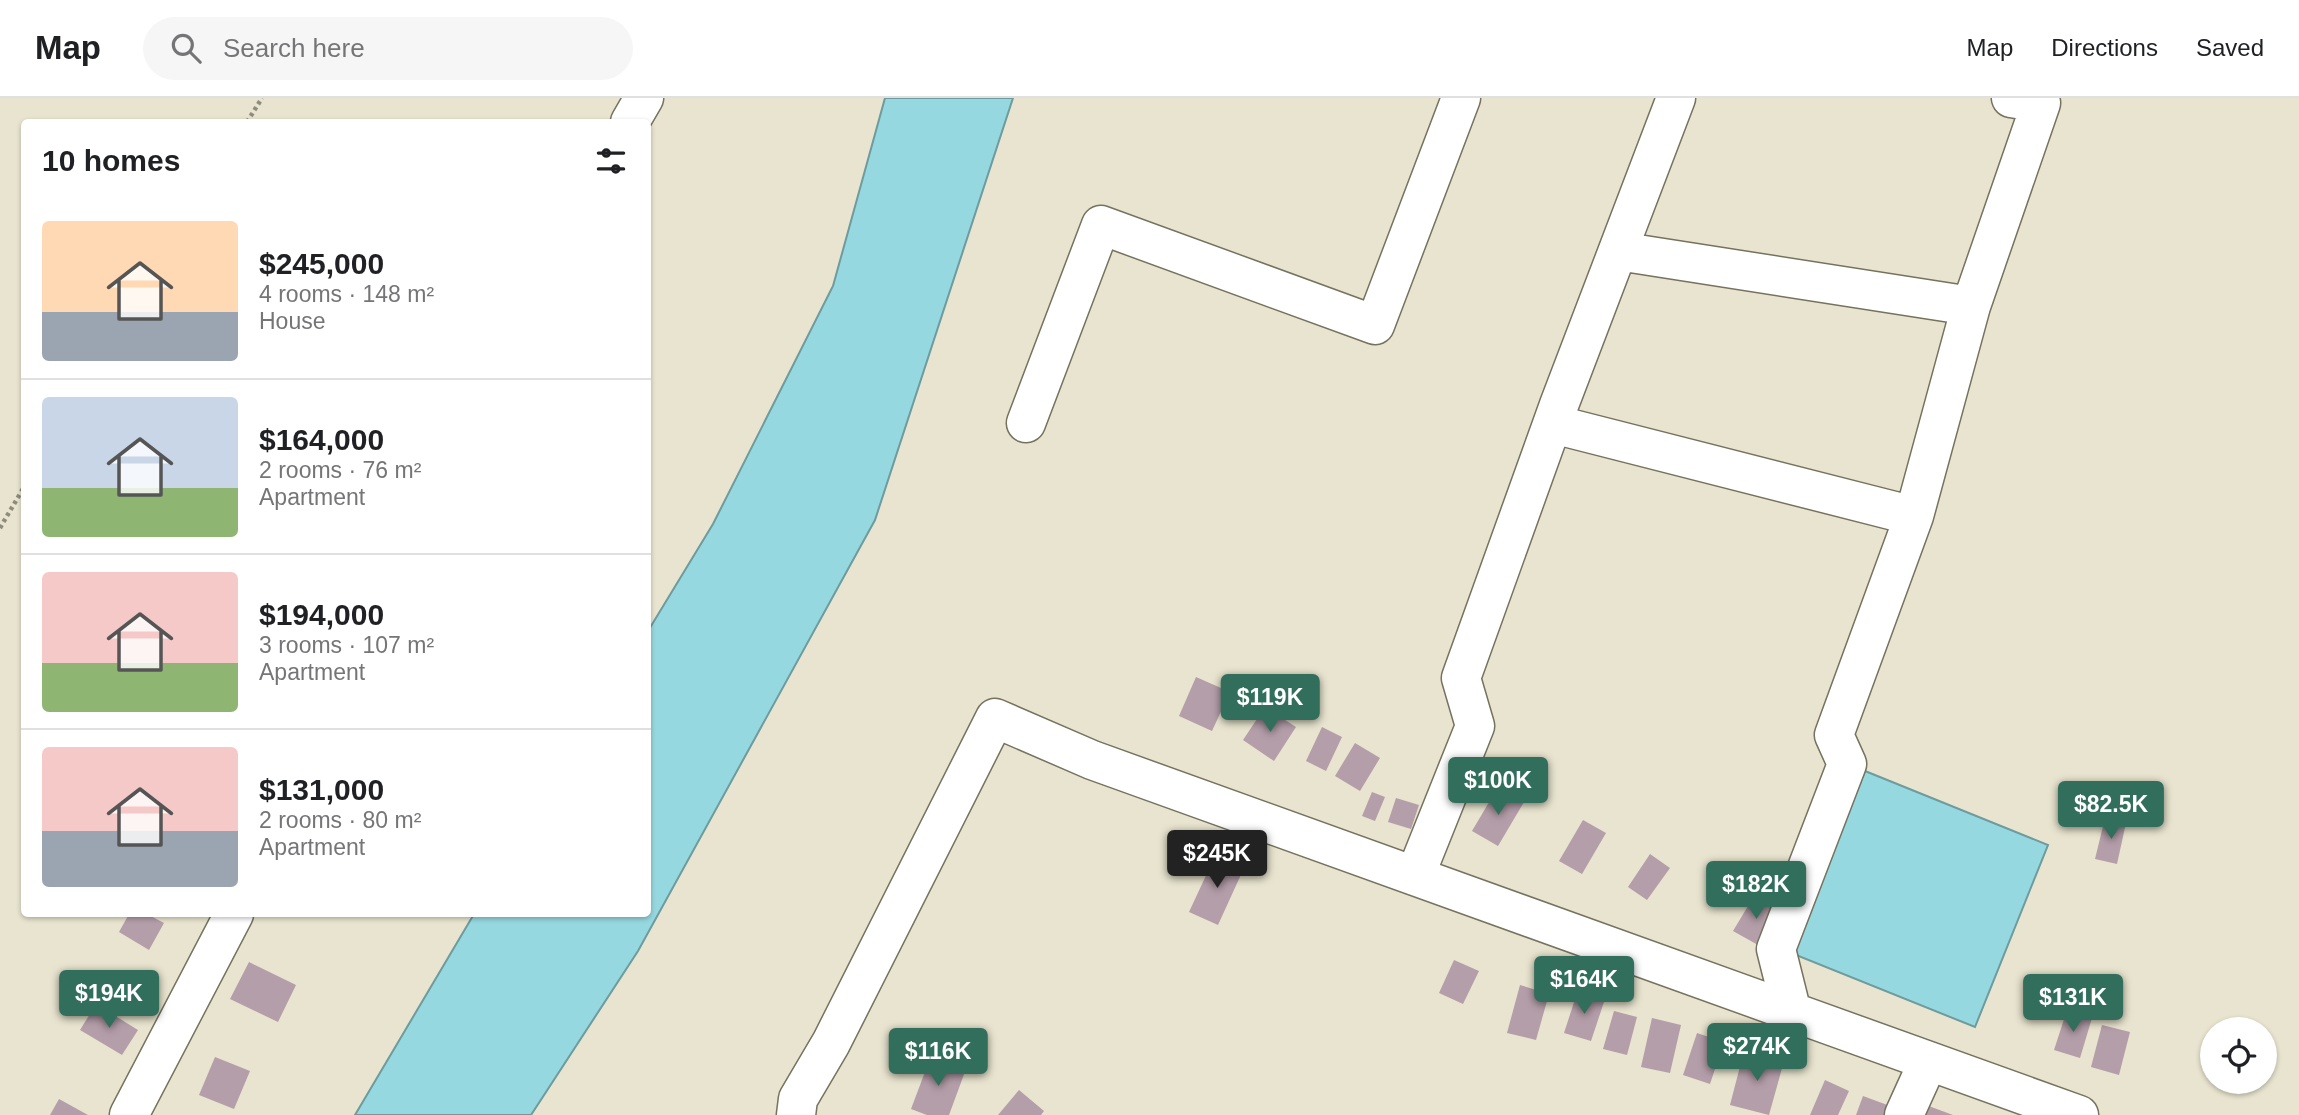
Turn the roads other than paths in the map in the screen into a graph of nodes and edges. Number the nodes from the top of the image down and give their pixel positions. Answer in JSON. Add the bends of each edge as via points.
{"nodes":[{"id":1,"x":644,"y":98,"type":"edge"},
{"id":2,"x":1461,"y":98,"type":"edge"},
{"id":3,"x":1676,"y":98,"type":"edge"},
{"id":4,"x":2011,"y":98,"type":"edge"},
{"id":5,"x":632,"y":119,"type":"edge"},
{"id":6,"x":1618,"y":251,"type":"junction"},
{"id":7,"x":1971,"y":306,"type":"junction"},
{"id":8,"x":1026,"y":423,"type":"dead end"},
{"id":9,"x":1553,"y":424,"type":"junction"},
{"id":10,"x":1914,"y":516,"type":"junction"},
{"id":11,"x":1415,"y":876,"type":"junction"},
{"id":12,"x":232,"y":917,"type":"edge"},
{"id":13,"x":1792,"y":1013,"type":"junction"},
{"id":14,"x":1928,"y":1062,"type":"junction"},
{"id":15,"x":129,"y":1115,"type":"edge"},
{"id":16,"x":796,"y":1115,"type":"edge"},
{"id":17,"x":1904,"y":1115,"type":"edge"},
{"id":18,"x":2079,"y":1115,"type":"edge"}],
"edges":[{"from":1,"to":5,"type":"street"},
{"from":2,"to":8,"type":"street","via":[[1375,325],[1101,225]]},
{"from":3,"to":6,"type":"street"},
{"from":4,"to":7,"type":"street","via":[[2041,103]]},
{"from":6,"to":7,"type":"street"},
{"from":6,"to":9,"type":"street"},
{"from":7,"to":10,"type":"street"},
{"from":9,"to":10,"type":"street"},
{"from":9,"to":11,"type":"street","via":[[1461,678],[1475,726]]},
{"from":10,"to":13,"type":"street","via":[[1834,735],[1847,764],[1776,949]]},
{"from":11,"to":13,"type":"street"},
{"from":11,"to":16,"type":"street","via":[[1092,760],[995,718],[831,1043],[798,1099]]},
{"from":12,"to":15,"type":"street"},
{"from":13,"to":14,"type":"street"},
{"from":14,"to":17,"type":"street"},
{"from":14,"to":18,"type":"street"}]}
